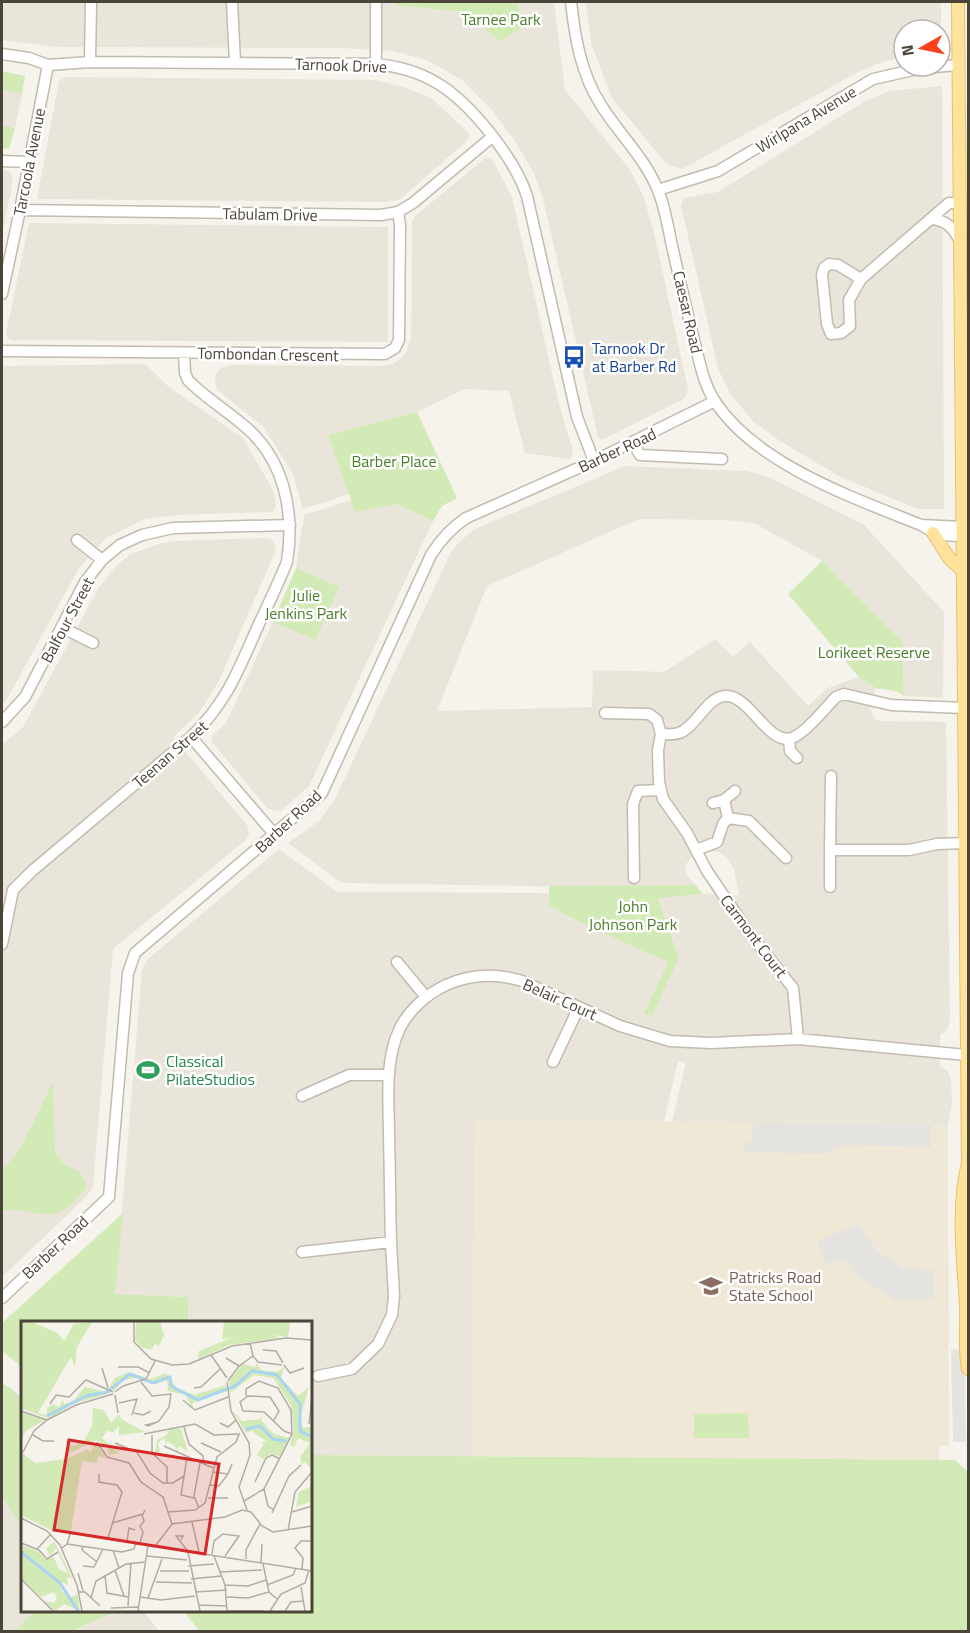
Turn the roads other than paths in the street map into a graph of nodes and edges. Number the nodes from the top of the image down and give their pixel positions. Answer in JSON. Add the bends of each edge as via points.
{"nodes":[{"id":1,"x":91,"y":2,"type":"edge"},
{"id":2,"x":232,"y":2,"type":"edge"},
{"id":3,"x":376,"y":2,"type":"edge"},
{"id":4,"x":571,"y":2,"type":"edge"},
{"id":5,"x":957,"y":2,"type":"edge"},
{"id":6,"x":2,"y":54,"type":"edge"},
{"id":7,"x":90,"y":62,"type":"junction"},
{"id":8,"x":235,"y":63,"type":"junction"},
{"id":9,"x":376,"y":64,"type":"junction"},
{"id":10,"x":48,"y":65,"type":"junction"},
{"id":11,"x":958,"y":65,"type":"junction"},
{"id":12,"x":492,"y":137,"type":"junction"},
{"id":13,"x":2,"y":161,"type":"edge"},
{"id":14,"x":30,"y":162,"type":"junction"},
{"id":15,"x":964,"y":188,"type":"edge"},
{"id":16,"x":658,"y":190,"type":"junction"},
{"id":17,"x":959,"y":203,"type":"junction"},
{"id":18,"x":20,"y":210,"type":"junction"},
{"id":19,"x":399,"y":212,"type":"junction"},
{"id":20,"x":932,"y":219,"type":"junction"},
{"id":21,"x":959,"y":239,"type":"junction"},
{"id":22,"x":861,"y":279,"type":"junction"},
{"id":23,"x":2,"y":294,"type":"edge"},
{"id":24,"x":2,"y":351,"type":"edge"},
{"id":25,"x":184,"y":353,"type":"junction"},
{"id":26,"x":715,"y":401,"type":"junction"},
{"id":27,"x":633,"y":443,"type":"junction"},
{"id":28,"x":722,"y":459,"type":"dead end"},
{"id":29,"x":594,"y":461,"type":"junction"},
{"id":30,"x":291,"y":525,"type":"junction"},
{"id":31,"x":921,"y":525,"type":"junction"},
{"id":32,"x":962,"y":531,"type":"junction"},
{"id":33,"x":933,"y":533,"type":"junction"},
{"id":34,"x":77,"y":540,"type":"dead end"},
{"id":35,"x":102,"y":560,"type":"junction"},
{"id":36,"x":962,"y":570,"type":"junction"},
{"id":37,"x":966,"y":614,"type":"edge"},
{"id":38,"x":63,"y":628,"type":"junction"},
{"id":39,"x":93,"y":643,"type":"dead end"},
{"id":40,"x":963,"y":708,"type":"junction"},
{"id":41,"x":605,"y":713,"type":"dead end"},
{"id":42,"x":2,"y":722,"type":"edge"},
{"id":43,"x":661,"y":734,"type":"junction"},
{"id":44,"x":191,"y":737,"type":"junction"},
{"id":45,"x":789,"y":739,"type":"junction"},
{"id":46,"x":966,"y":754,"type":"edge"},
{"id":47,"x":797,"y":759,"type":"dead end"},
{"id":48,"x":831,"y":776,"type":"dead end"},
{"id":49,"x":660,"y":789,"type":"junction"},
{"id":50,"x":735,"y":791,"type":"dead end"},
{"id":51,"x":728,"y":818,"type":"junction"},
{"id":52,"x":275,"y":835,"type":"junction"},
{"id":53,"x":965,"y":843,"type":"junction"},
{"id":54,"x":696,"y":850,"type":"junction"},
{"id":55,"x":830,"y":850,"type":"junction"},
{"id":56,"x":786,"y":858,"type":"dead end"},
{"id":57,"x":634,"y":878,"type":"dead end"},
{"id":58,"x":2,"y":887,"type":"edge"},
{"id":59,"x":830,"y":887,"type":"dead end"},
{"id":60,"x":13,"y":890,"type":"junction"},
{"id":61,"x":2,"y":944,"type":"edge"},
{"id":62,"x":397,"y":962,"type":"dead end"},
{"id":63,"x":426,"y":997,"type":"junction"},
{"id":64,"x":579,"y":1007,"type":"junction"},
{"id":65,"x":798,"y":1039,"type":"junction"},
{"id":66,"x":966,"y":1055,"type":"junction"},
{"id":67,"x":553,"y":1062,"type":"dead end"},
{"id":68,"x":388,"y":1075,"type":"junction"},
{"id":69,"x":302,"y":1095,"type":"dead end"},
{"id":70,"x":968,"y":1165,"type":"edge"},
{"id":71,"x":391,"y":1242,"type":"junction"},
{"id":72,"x":302,"y":1252,"type":"dead end"},
{"id":73,"x":2,"y":1298,"type":"edge"},
{"id":74,"x":969,"y":1369,"type":"edge"},
{"id":75,"x":318,"y":1376,"type":"dead end"}],
"edges":[{"from":1,"to":7,"type":"street"},
{"from":2,"to":8,"type":"street"},
{"from":3,"to":9,"type":"street"},
{"from":4,"to":16,"type":"street","name":"Caesar Road","via":[[585,72],[601,104]]},
{"from":5,"to":11,"type":"main road"},
{"from":6,"to":10,"type":"street","name":"Tarnook Drive"},
{"from":7,"to":8,"type":"street","name":"Tarnook Drive"},
{"from":7,"to":10,"type":"street","name":"Tarnook Drive"},
{"from":8,"to":9,"type":"street","name":"Tarnook Drive"},
{"from":9,"to":12,"type":"street","name":"Tarnook Drive","via":[[436,82],[458,97]]},
{"from":10,"to":14,"type":"street","name":"Tarcoola Avenue"},
{"from":11,"to":15,"type":"main road"},
{"from":11,"to":16,"type":"street","name":"Wirlpana Avenue","via":[[873,79],[718,171]]},
{"from":12,"to":19,"type":"street"},
{"from":12,"to":29,"type":"street","name":"Tarnook Drive","via":[[516,169],[527,196],[577,417]]},
{"from":13,"to":14,"type":"street"},
{"from":14,"to":18,"type":"street","name":"Tarcoola Avenue"},
{"from":15,"to":17,"type":"main road"},
{"from":16,"to":26,"type":"street","name":"Caesar Road","via":[[697,356]]},
{"from":17,"to":20,"type":"street","via":[[949,203]]},
{"from":17,"to":21,"type":"main road"},
{"from":18,"to":19,"type":"street","name":"Tabulam Drive","via":[[381,215]]},
{"from":18,"to":23,"type":"street","name":"Tarcoola Avenue"},
{"from":19,"to":25,"type":"street","name":"Tombondan Crescent","via":[[400,331],[395,348],[372,355]]},
{"from":20,"to":21,"type":"street","via":[[949,225]]},
{"from":20,"to":22,"type":"street"},
{"from":21,"to":32,"type":"main road"},
{"from":22,"to":22,"type":"street","via":[[834,264],[824,268],[831,334],[850,326],[849,300]]},
{"from":24,"to":25,"type":"street","name":"Tombondan Crescent"},
{"from":25,"to":30,"type":"street","name":"Teenan Street","via":[[188,380],[259,438],[270,454],[287,498]]},
{"from":26,"to":27,"type":"street","name":"Barber Road"},
{"from":26,"to":31,"type":"street","name":"Caesar Road","via":[[737,428],[761,448],[837,491]]},
{"from":27,"to":28,"type":"street","via":[[640,454]]},
{"from":27,"to":29,"type":"street","name":"Barber Road"},
{"from":29,"to":52,"type":"street","name":"Barber Road","via":[[466,518],[441,539],[322,793]]},
{"from":30,"to":35,"type":"street","name":"Balfour Street","via":[[173,528],[142,535],[120,545]]},
{"from":30,"to":44,"type":"street","name":"Teenan Street","via":[[287,562],[241,667],[219,707]]},
{"from":31,"to":32,"type":"street","name":"Caesar Road"},
{"from":31,"to":33,"type":"street","name":"Caesar Road"},
{"from":32,"to":33,"type":"street","name":"Caesar Road"},
{"from":32,"to":36,"type":"main road"},
{"from":33,"to":36,"type":"main road"},
{"from":34,"to":35,"type":"street"},
{"from":35,"to":38,"type":"street","name":"Balfour Street","via":[[85,582]]},
{"from":36,"to":37,"type":"main road"},
{"from":37,"to":40,"type":"main road"},
{"from":38,"to":39,"type":"street"},
{"from":38,"to":42,"type":"street","name":"Balfour Street","via":[[25,697]]},
{"from":40,"to":45,"type":"street","via":[[891,705],[844,694]]},
{"from":40,"to":46,"type":"main road"},
{"from":41,"to":43,"type":"street","via":[[649,714],[657,720]]},
{"from":43,"to":45,"type":"street","via":[[682,732],[716,698],[725,696],[736,697],[778,738]]},
{"from":43,"to":49,"type":"street"},
{"from":44,"to":52,"type":"street"},
{"from":44,"to":60,"type":"street","name":"Teenan Street"},
{"from":45,"to":47,"type":"street","via":[[790,751]]},
{"from":46,"to":53,"type":"main road"},
{"from":48,"to":55,"type":"street"},
{"from":49,"to":54,"type":"street","name":"Carmont Court"},
{"from":49,"to":57,"type":"street","via":[[638,791],[635,796]]},
{"from":50,"to":51,"type":"street","via":[[718,801]]},
{"from":51,"to":54,"type":"street","via":[[717,842]]},
{"from":51,"to":56,"type":"street","via":[[749,821]]},
{"from":52,"to":73,"type":"street","name":"Barber Road","via":[[135,953],[128,973],[109,1197]]},
{"from":53,"to":55,"type":"street","via":[[909,850]]},
{"from":53,"to":66,"type":"main road"},
{"from":54,"to":65,"type":"street","name":"Carmont Court","via":[[749,933],[793,988]]},
{"from":55,"to":59,"type":"street"},
{"from":58,"to":60,"type":"street"},
{"from":60,"to":61,"type":"street"},
{"from":62,"to":63,"type":"street"},
{"from":63,"to":64,"type":"street","name":"Belair Court","via":[[469,977],[498,976],[522,981]]},
{"from":63,"to":68,"type":"street","name":"Belair Court","via":[[400,1028]]},
{"from":64,"to":65,"type":"street","name":"Belair Court","via":[[620,1026],[670,1041]]},
{"from":64,"to":67,"type":"street"},
{"from":65,"to":66,"type":"street","name":"Belair Court"},
{"from":66,"to":70,"type":"main road"},
{"from":68,"to":69,"type":"street","via":[[349,1075]]},
{"from":68,"to":71,"type":"street","name":"Belair Court"},
{"from":70,"to":74,"type":"main road","via":[[963,1182],[963,1255]]},
{"from":71,"to":72,"type":"street"},
{"from":71,"to":75,"type":"street","name":"Belair Court","via":[[392,1315],[378,1344],[352,1369]]}]}
